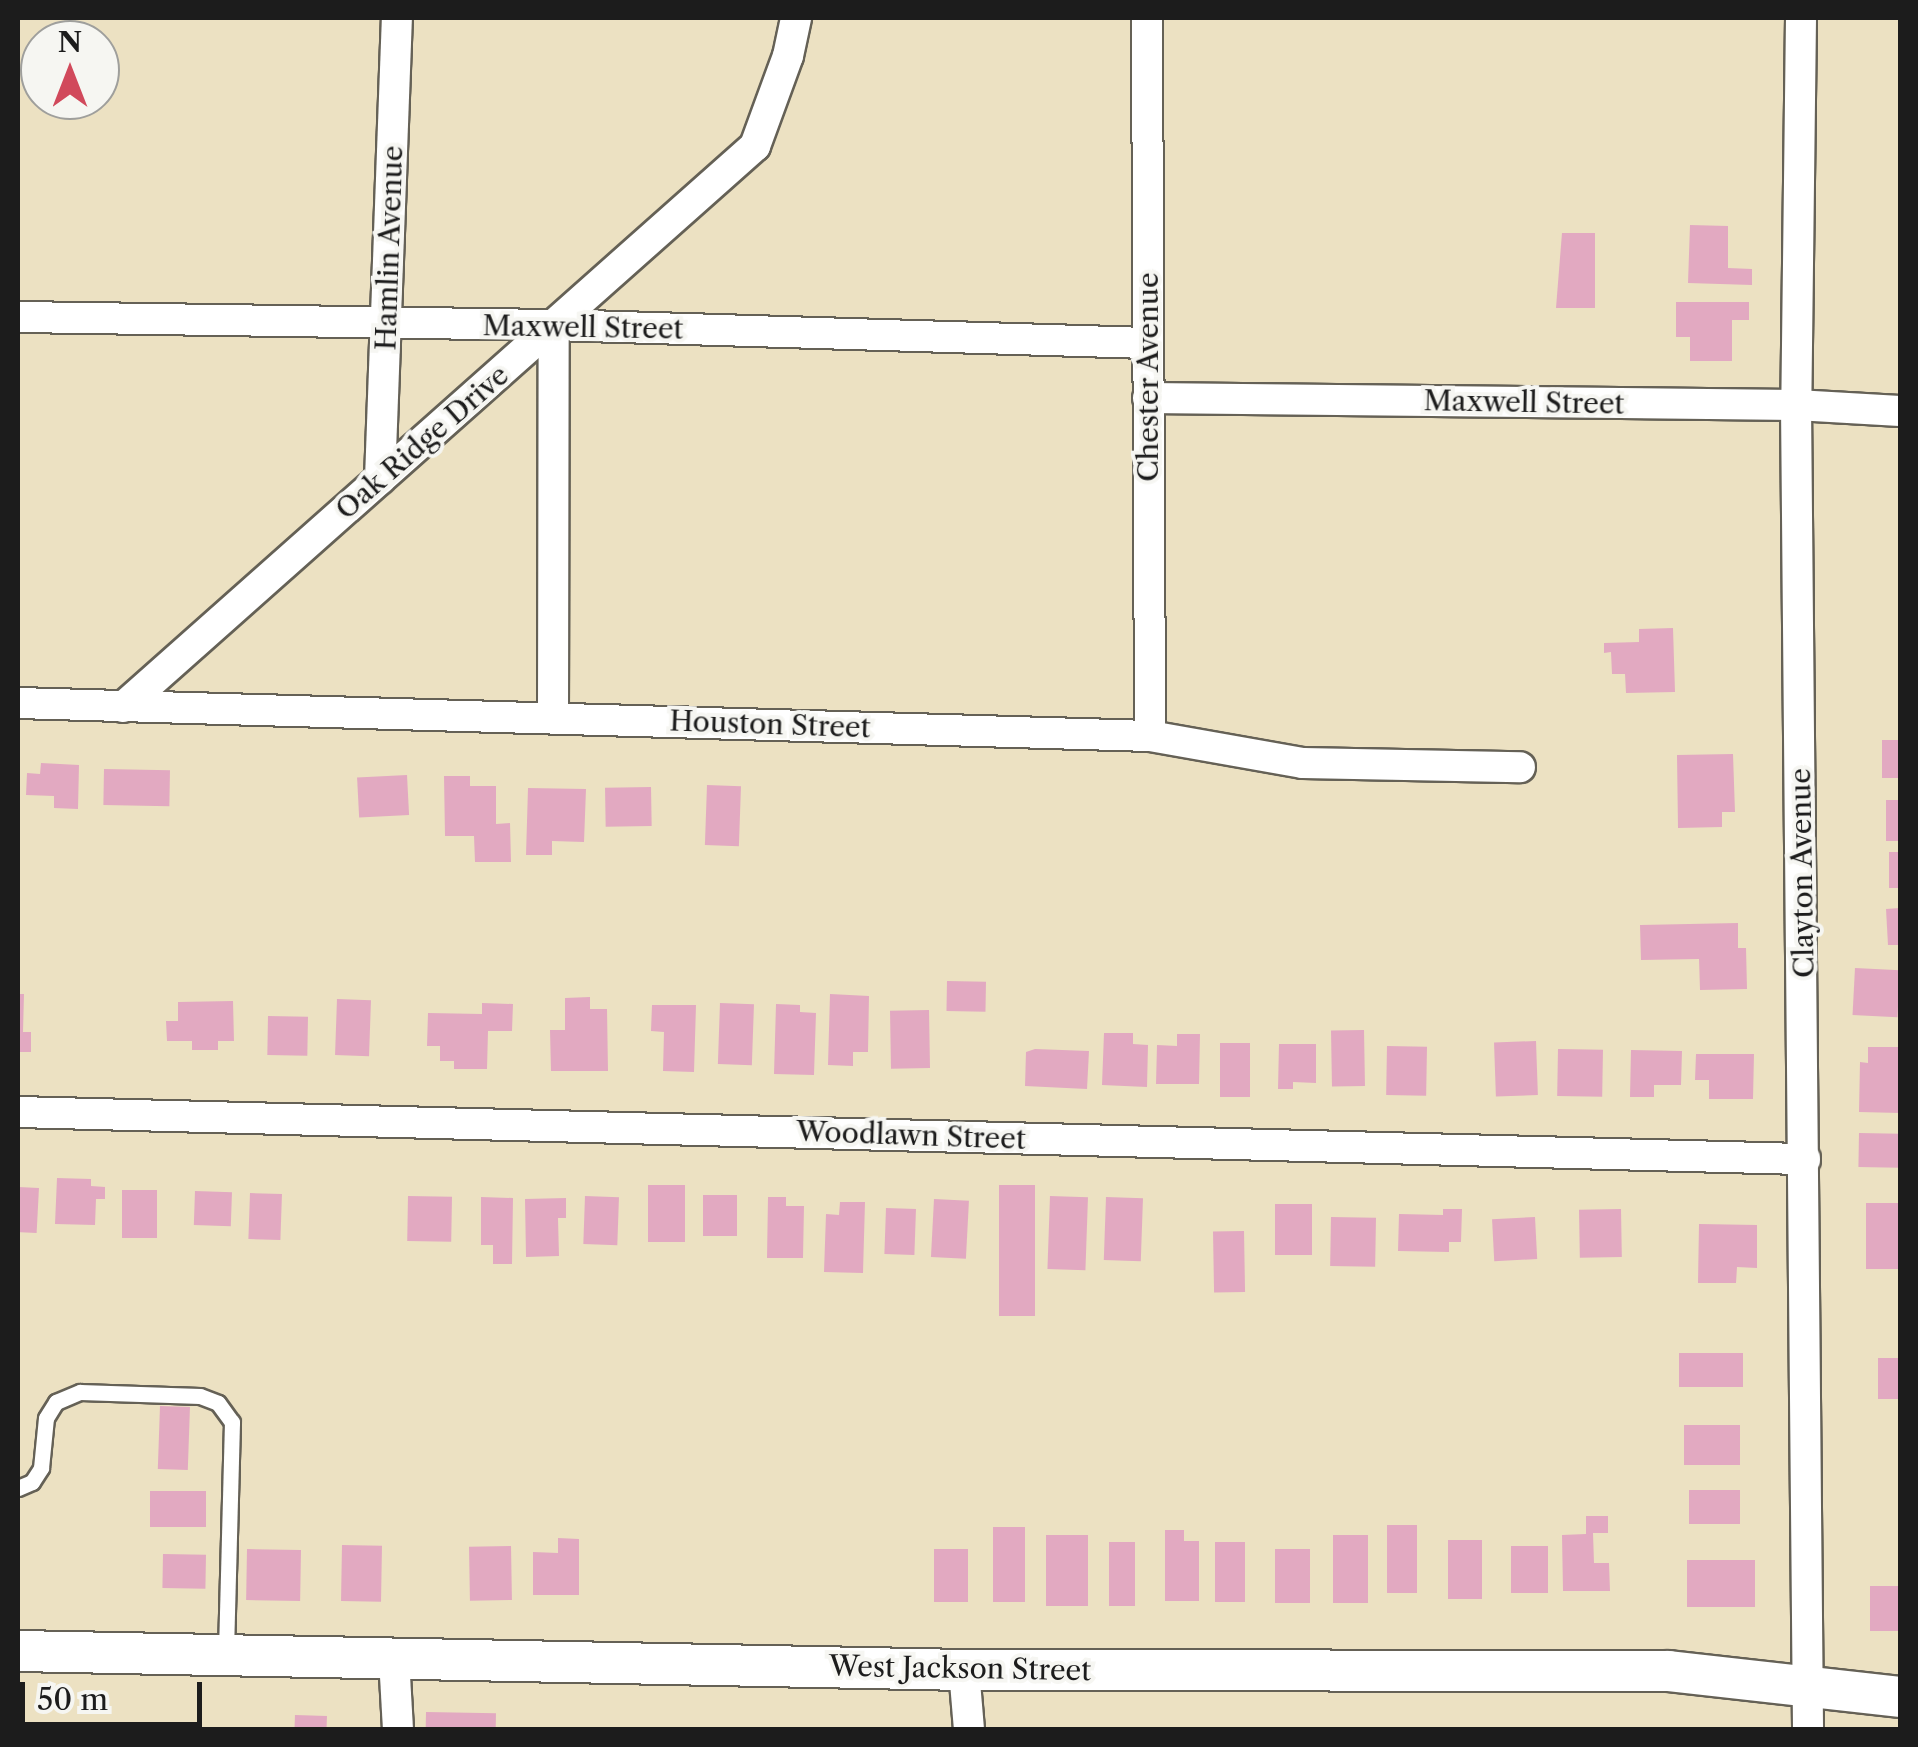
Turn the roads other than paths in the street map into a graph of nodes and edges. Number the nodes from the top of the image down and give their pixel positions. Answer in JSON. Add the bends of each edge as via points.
{"nodes":[{"id":1,"x":398,"y":18,"type":"edge"},
{"id":2,"x":796,"y":18,"type":"edge"},
{"id":3,"x":1147,"y":18,"type":"edge"},
{"id":4,"x":1801,"y":18,"type":"edge"},
{"id":5,"x":18,"y":317,"type":"edge"},
{"id":6,"x":386,"y":325,"type":"junction"},
{"id":7,"x":554,"y":326,"type":"junction"},
{"id":8,"x":1148,"y":343,"type":"junction"},
{"id":9,"x":1148,"y":398,"type":"junction"},
{"id":10,"x":1796,"y":405,"type":"junction"},
{"id":11,"x":1900,"y":411,"type":"edge"},
{"id":12,"x":380,"y":480,"type":"junction"},
{"id":13,"x":18,"y":703,"type":"edge"},
{"id":14,"x":123,"y":707,"type":"junction"},
{"id":15,"x":553,"y":717,"type":"junction"},
{"id":16,"x":1150,"y":736,"type":"junction"},
{"id":17,"x":1520,"y":767,"type":"dead end"},
{"id":18,"x":18,"y":1112,"type":"edge"},
{"id":19,"x":1805,"y":1158,"type":"junction"},
{"id":20,"x":18,"y":1488,"type":"edge"},
{"id":21,"x":18,"y":1651,"type":"edge"},
{"id":22,"x":226,"y":1654,"type":"junction"},
{"id":23,"x":394,"y":1658,"type":"junction"},
{"id":24,"x":964,"y":1670,"type":"junction"},
{"id":25,"x":1808,"y":1684,"type":"junction"},
{"id":26,"x":1900,"y":1697,"type":"edge"},
{"id":27,"x":398,"y":1730,"type":"edge"},
{"id":28,"x":969,"y":1730,"type":"edge"},
{"id":29,"x":1808,"y":1730,"type":"edge"}],
"edges":[{"from":1,"to":6,"type":"street","name":"Hamlin Avenue"},
{"from":2,"to":7,"type":"street","name":"Oak Ridge Drive","via":[[755,146]]},
{"from":3,"to":8,"type":"street","name":"Chester Avenue"},
{"from":4,"to":10,"type":"street","name":"Clayton Avenue"},
{"from":5,"to":6,"type":"street","name":"Maxwell Street"},
{"from":6,"to":7,"type":"street","name":"Maxwell Street"},
{"from":6,"to":12,"type":"street","name":"Hamlin Avenue"},
{"from":7,"to":8,"type":"street","name":"Maxwell Street"},
{"from":7,"to":12,"type":"street","name":"Oak Ridge Drive"},
{"from":7,"to":15,"type":"street"},
{"from":8,"to":9,"type":"street","name":"Chester Avenue"},
{"from":9,"to":10,"type":"street","name":"Maxwell Street"},
{"from":9,"to":16,"type":"street","name":"Chester Avenue"},
{"from":10,"to":11,"type":"street","name":"Maxwell Street"},
{"from":10,"to":19,"type":"street","name":"Clayton Avenue"},
{"from":12,"to":14,"type":"street","name":"Oak Ridge Drive"},
{"from":13,"to":14,"type":"street","name":"Houston Street"},
{"from":14,"to":15,"type":"street","name":"Houston Street"},
{"from":15,"to":16,"type":"street","name":"Houston Street"},
{"from":16,"to":17,"type":"street","name":"Houston Street","via":[[1303,763]]},
{"from":18,"to":19,"type":"street","name":"Woodlawn Street"},
{"from":19,"to":25,"type":"street","name":"Clayton Avenue"},
{"from":20,"to":22,"type":"lane","via":[[41,1468],[46,1418],[56,1402],[80,1392],[200,1396],[218,1403],[232,1422]]},
{"from":21,"to":22,"type":"street","name":"West Jackson Street"},
{"from":22,"to":23,"type":"street","name":"West Jackson Street"},
{"from":23,"to":24,"type":"street","name":"West Jackson Street"},
{"from":23,"to":27,"type":"street"},
{"from":24,"to":25,"type":"street","name":"West Jackson Street","via":[[1669,1671]]},
{"from":24,"to":28,"type":"street"},
{"from":25,"to":26,"type":"street","name":"West Jackson Street"},
{"from":25,"to":29,"type":"street","name":"Clayton Avenue"}]}
